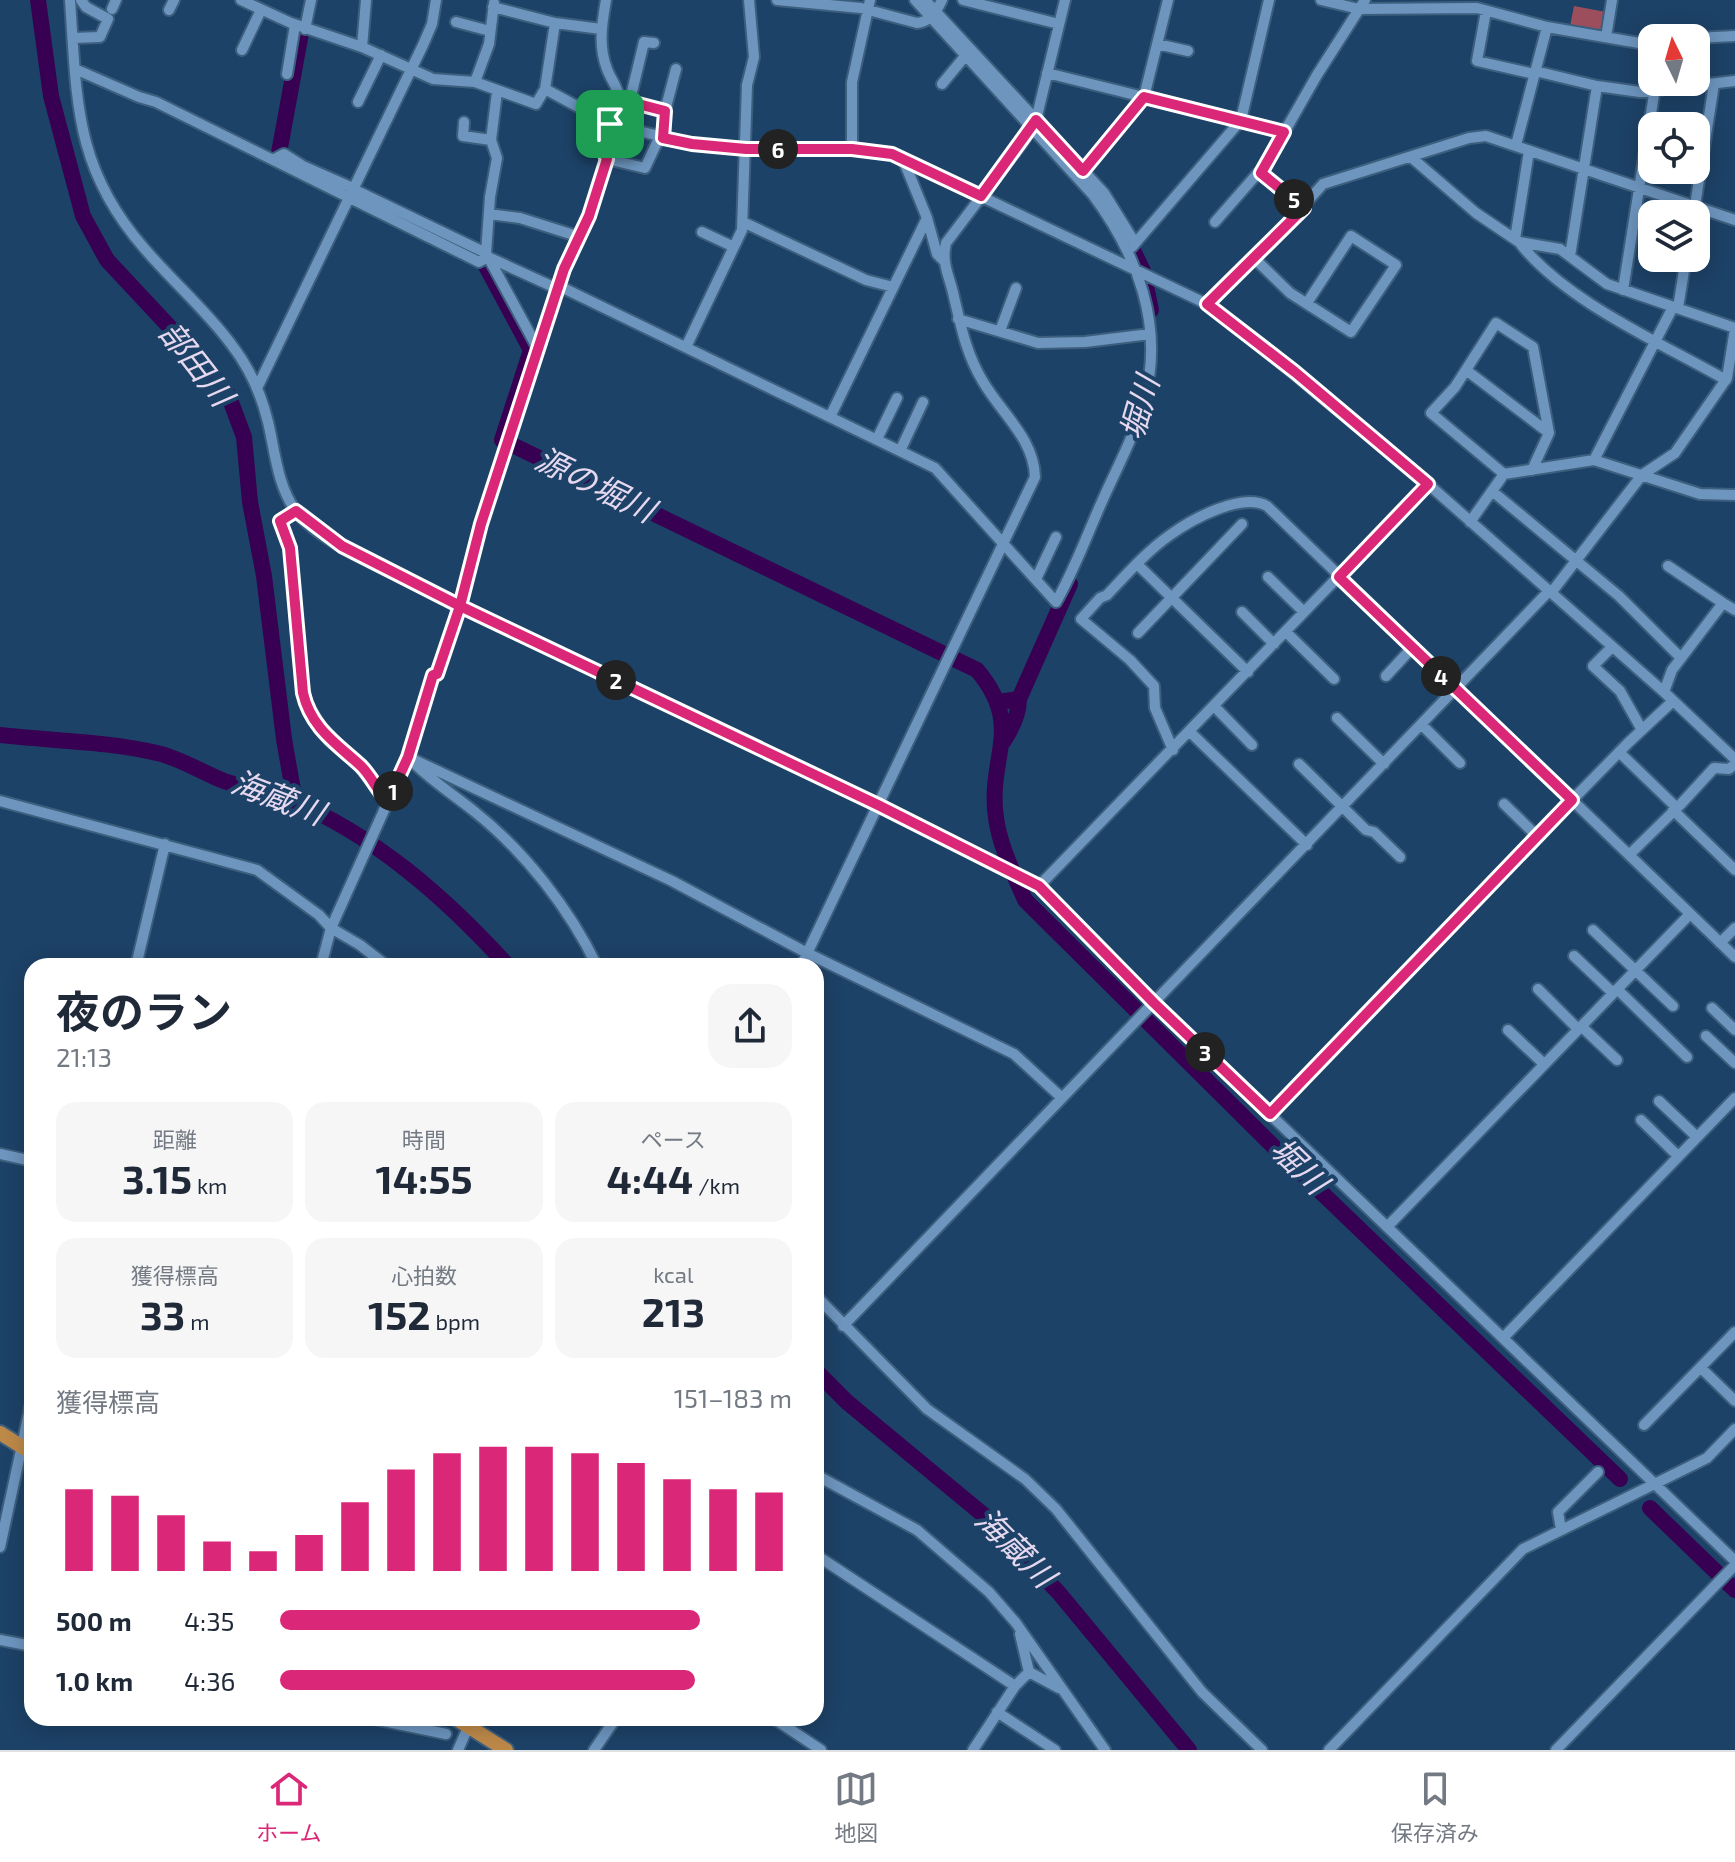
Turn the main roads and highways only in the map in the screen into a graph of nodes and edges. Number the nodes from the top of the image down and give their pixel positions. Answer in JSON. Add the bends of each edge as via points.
{"nodes":[{"id":1,"x":0,"y":1433,"type":"edge"},
{"id":2,"x":24,"y":1448,"type":"edge"},
{"id":3,"x":475,"y":1726,"type":"edge"},
{"id":4,"x":506,"y":1750,"type":"edge"}],
"edges":[{"from":1,"to":2,"type":"highway"},
{"from":3,"to":4,"type":"highway"}]}
